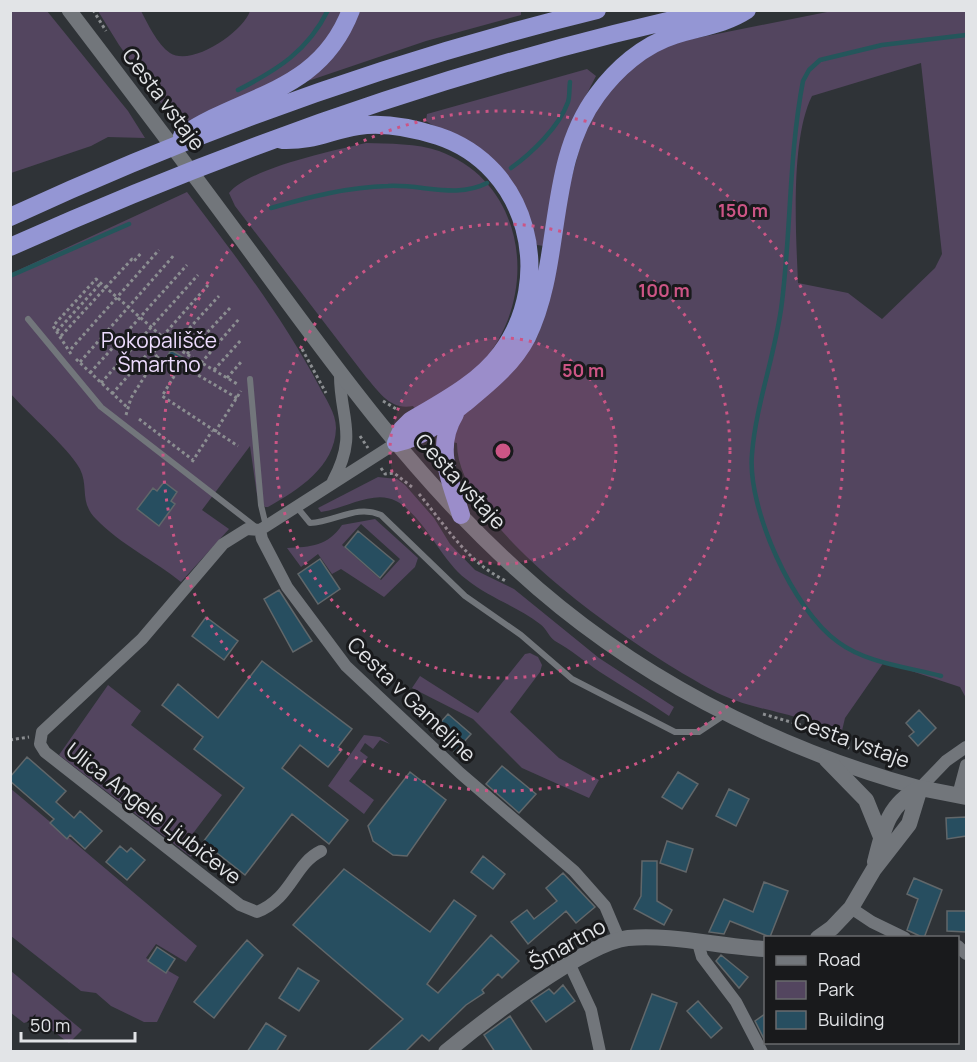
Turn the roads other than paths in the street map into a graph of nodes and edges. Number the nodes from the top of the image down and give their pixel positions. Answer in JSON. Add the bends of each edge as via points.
{"nodes":[{"id":1,"x":69,"y":10,"type":"edge"},
{"id":2,"x":351,"y":10,"type":"edge"},
{"id":3,"x":597,"y":10,"type":"edge"},
{"id":4,"x":717,"y":10,"type":"edge"},
{"id":5,"x":747,"y":10,"type":"edge"},
{"id":6,"x":272,"y":139,"type":"junction"},
{"id":7,"x":158,"y":153,"type":"junction"},
{"id":8,"x":10,"y":217,"type":"edge"},
{"id":9,"x":10,"y":247,"type":"edge"},
{"id":10,"x":28,"y":319,"type":"dead end"},
{"id":11,"x":340,"y":372,"type":"junction"},
{"id":12,"x":250,"y":379,"type":"dead end"},
{"id":13,"x":458,"y":408,"type":"junction"},
{"id":14,"x":396,"y":443,"type":"junction"},
{"id":15,"x":332,"y":482,"type":"junction"},
{"id":16,"x":295,"y":506,"type":"junction"},
{"id":17,"x":460,"y":515,"type":"junction"},
{"id":18,"x":263,"y":528,"type":"junction"},
{"id":19,"x":727,"y":713,"type":"junction"},
{"id":20,"x":966,"y":747,"type":"edge"},
{"id":21,"x":827,"y":760,"type":"junction"},
{"id":22,"x":966,"y":765,"type":"edge"},
{"id":23,"x":920,"y":788,"type":"junction"},
{"id":24,"x":962,"y":796,"type":"edge"},
{"id":25,"x":881,"y":837,"type":"junction"},
{"id":26,"x":321,"y":851,"type":"dead end"},
{"id":27,"x":873,"y":869,"type":"junction"},
{"id":28,"x":851,"y":908,"type":"junction"},
{"id":29,"x":821,"y":936,"type":"edge"},
{"id":30,"x":900,"y":936,"type":"edge"},
{"id":31,"x":619,"y":939,"type":"junction"},
{"id":32,"x":698,"y":943,"type":"junction"},
{"id":33,"x":764,"y":949,"type":"edge"},
{"id":34,"x":570,"y":965,"type":"junction"},
{"id":35,"x":446,"y":1052,"type":"edge"},
{"id":36,"x":600,"y":1052,"type":"edge"},
{"id":37,"x":762,"y":1052,"type":"edge"}],
"edges":[{"from":1,"to":11,"type":"street","name":"Cesta vstaje"},
{"from":2,"to":7,"type":"highway","via":[[329,49],[298,78],[202,123]]},
{"from":3,"to":7,"type":"highway","via":[[328,90]]},
{"from":4,"to":6,"type":"highway","via":[[514,61]]},
{"from":5,"to":13,"type":"highway","via":[[731,21],[652,45],[617,71],[596,96],[568,157],[531,328],[504,368]]},
{"from":6,"to":9,"type":"highway"},
{"from":6,"to":14,"type":"highway","via":[[307,141],[377,125],[438,136],[487,164],[524,221],[531,272],[525,307],[513,335],[492,364],[411,421]]},
{"from":7,"to":8,"type":"highway"},
{"from":10,"to":18,"type":"lane","via":[[71,373],[123,426]]},
{"from":11,"to":14,"type":"street","name":"Cesta vstaje"},
{"from":11,"to":15,"type":"street","via":[[347,444]]},
{"from":12,"to":18,"type":"lane"},
{"from":13,"to":14,"type":"highway","via":[[421,436]]},
{"from":13,"to":17,"type":"highway","via":[[448,426],[443,451]]},
{"from":14,"to":15,"type":"street"},
{"from":14,"to":17,"type":"street","name":"Cesta vstaje"},
{"from":15,"to":16,"type":"street"},
{"from":16,"to":18,"type":"street"},
{"from":16,"to":19,"type":"lane","via":[[310,523],[327,522],[358,510],[381,515],[465,596],[521,635],[573,679],[675,732],[699,732]]},
{"from":17,"to":19,"type":"street","name":"Cesta vstaje","via":[[566,611],[661,679]]},
{"from":18,"to":26,"type":"street","name":"Ulica Angele Ljubičeve","via":[[247,529],[223,544],[142,639],[40,736],[40,744],[45,752],[240,905],[257,912],[283,896],[312,857]]},
{"from":18,"to":31,"type":"street","name":"Cesta v Gameljne","via":[[266,548],[286,587],[346,666],[460,773],[574,871],[605,906]]},
{"from":19,"to":21,"type":"street","name":"Cesta vstaje"},
{"from":20,"to":23,"type":"street"},
{"from":21,"to":23,"type":"street","name":"Cesta vstaje"},
{"from":21,"to":25,"type":"main road","via":[[866,800]]},
{"from":22,"to":24,"type":"street"},
{"from":23,"to":24,"type":"main road","name":"Cesta vstaje"},
{"from":23,"to":25,"type":"main road","via":[[895,804]]},
{"from":23,"to":27,"type":"main road","via":[[909,824]]},
{"from":25,"to":27,"type":"main road"},
{"from":27,"to":28,"type":"main road"},
{"from":28,"to":29,"type":"main road"},
{"from":28,"to":30,"type":"street"},
{"from":31,"to":32,"type":"main road","name":"Šmartno","via":[[645,937]]},
{"from":31,"to":34,"type":"main road","name":"Šmartno"},
{"from":32,"to":33,"type":"main road","name":"Šmartno"},
{"from":32,"to":37,"type":"street","via":[[702,957],[736,1002]]},
{"from":34,"to":35,"type":"main road","name":"Šmartno"},
{"from":34,"to":36,"type":"street","via":[[591,1010]]}]}
